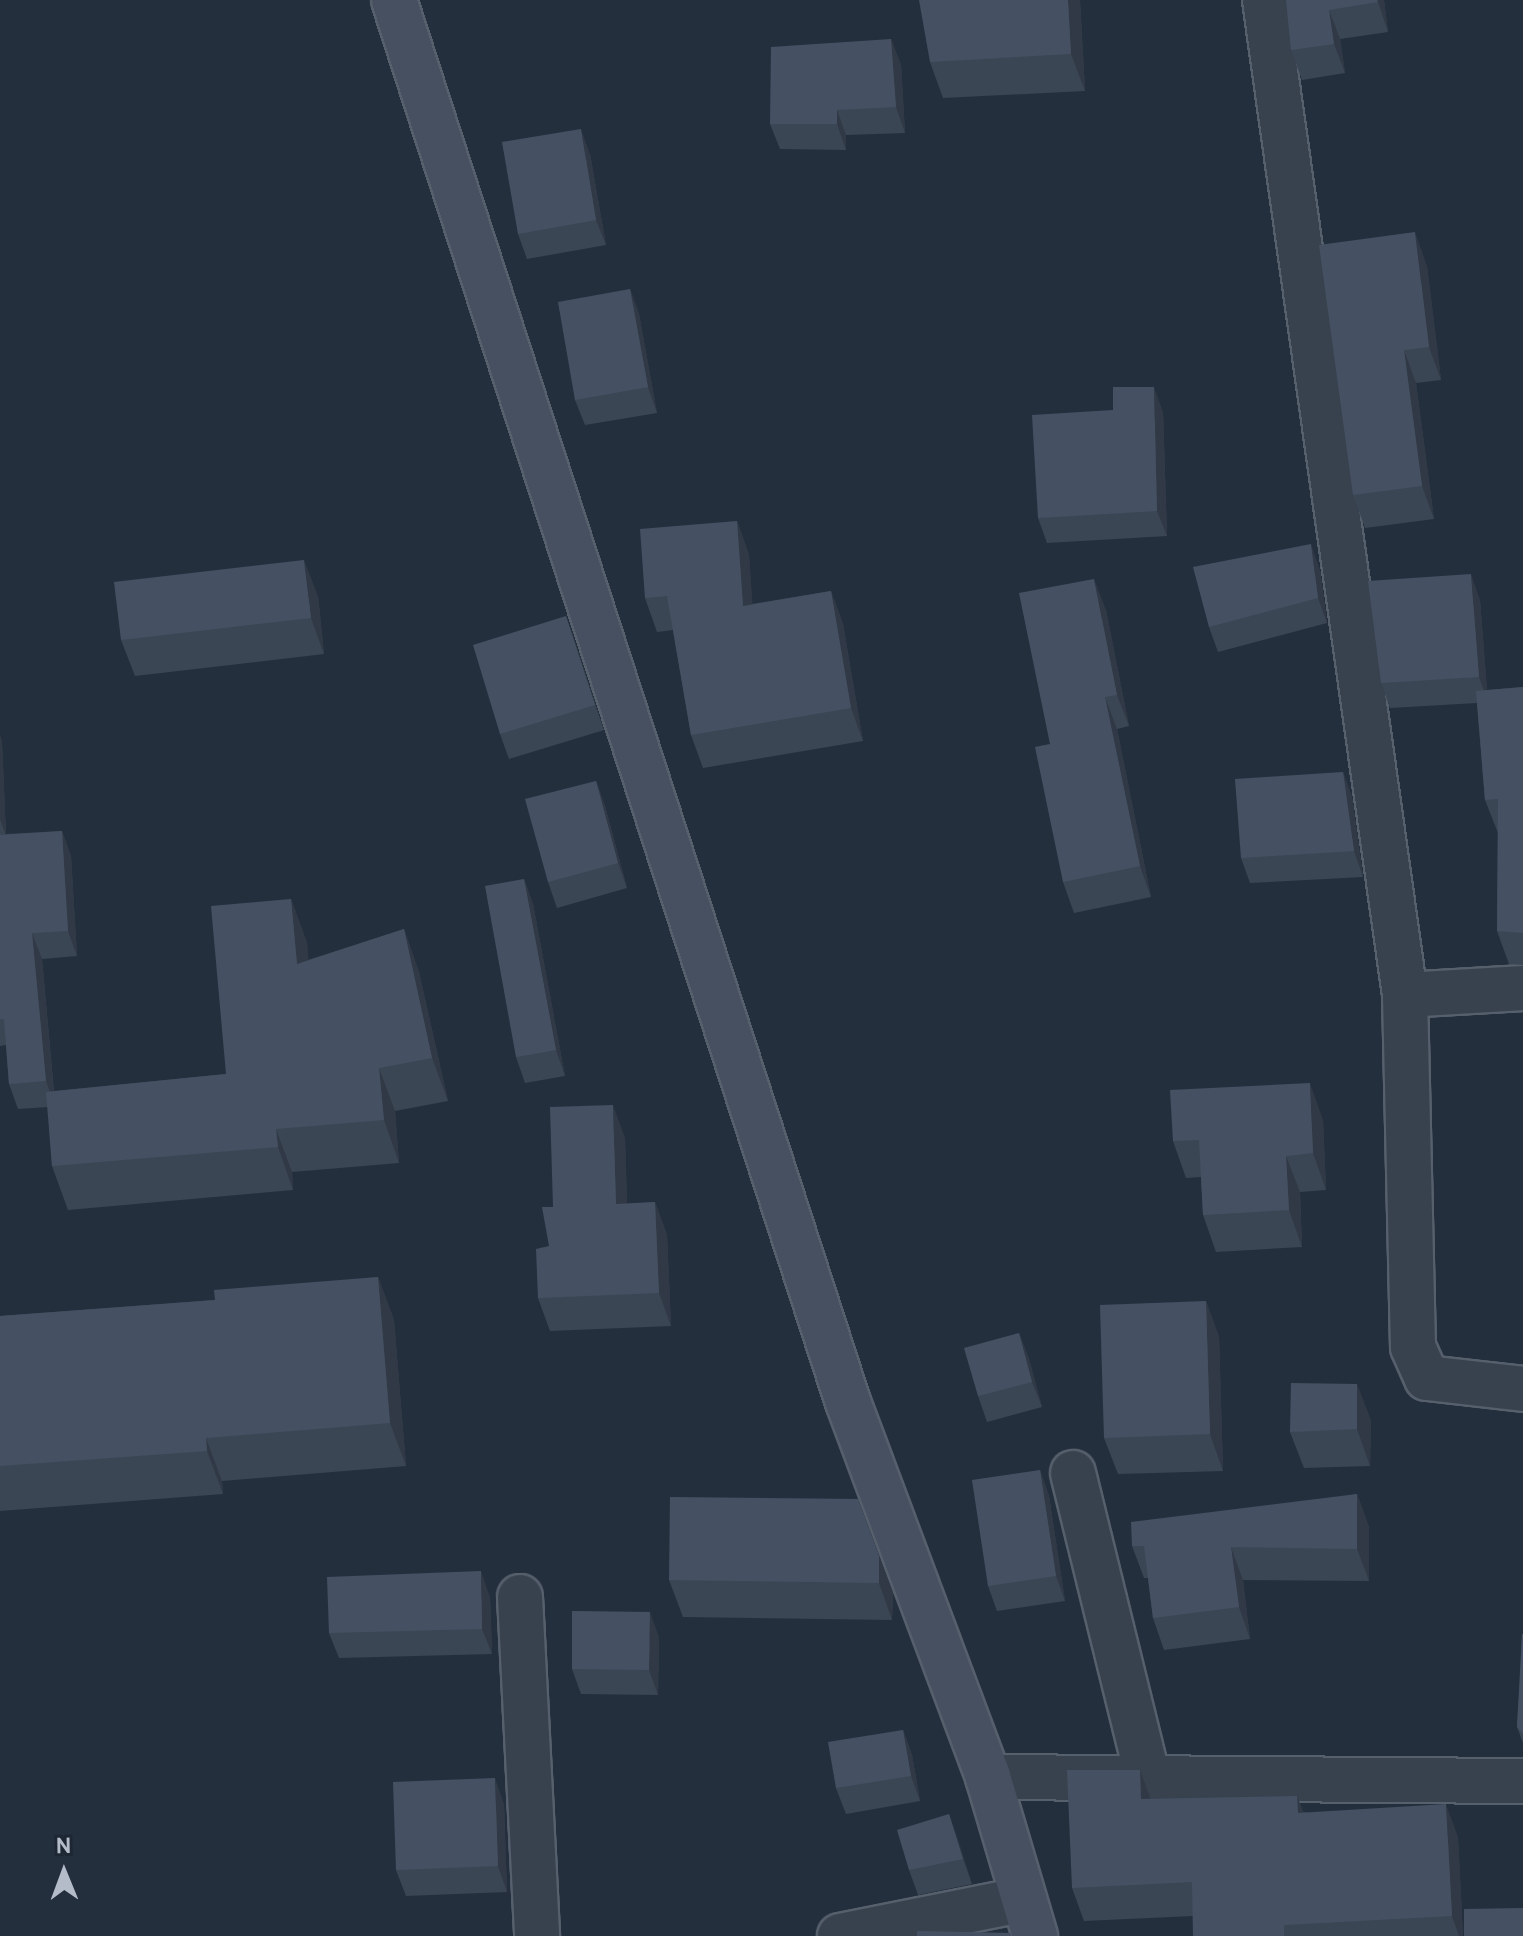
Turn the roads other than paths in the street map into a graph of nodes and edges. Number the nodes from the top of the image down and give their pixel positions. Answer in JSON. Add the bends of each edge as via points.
{"nodes":[{"id":1,"x":394,"y":0,"type":"edge"},
{"id":2,"x":1265,"y":0,"type":"edge"},
{"id":3,"x":1523,"y":988,"type":"edge"},
{"id":4,"x":1405,"y":995,"type":"junction"},
{"id":5,"x":1523,"y":1389,"type":"edge"},
{"id":6,"x":1073,"y":1473,"type":"dead end"},
{"id":7,"x":520,"y":1597,"type":"dead end"},
{"id":8,"x":988,"y":1777,"type":"junction"},
{"id":9,"x":1148,"y":1779,"type":"junction"},
{"id":10,"x":1523,"y":1781,"type":"edge"},
{"id":11,"x":1028,"y":1918,"type":"edge"},
{"id":12,"x":537,"y":1936,"type":"edge"},
{"id":13,"x":840,"y":1936,"type":"edge"}],
"edges":[{"from":1,"to":8,"type":"street","via":[[848,1402]]},
{"from":2,"to":4,"type":"street"},
{"from":3,"to":4,"type":"street"},
{"from":4,"to":5,"type":"street","via":[[1416,1360],[1427,1378],[1446,1384]]},
{"from":6,"to":9,"type":"street"},
{"from":7,"to":12,"type":"street"},
{"from":8,"to":9,"type":"street"},
{"from":8,"to":11,"type":"street"},
{"from":9,"to":10,"type":"street"},
{"from":11,"to":13,"type":"street"}]}
